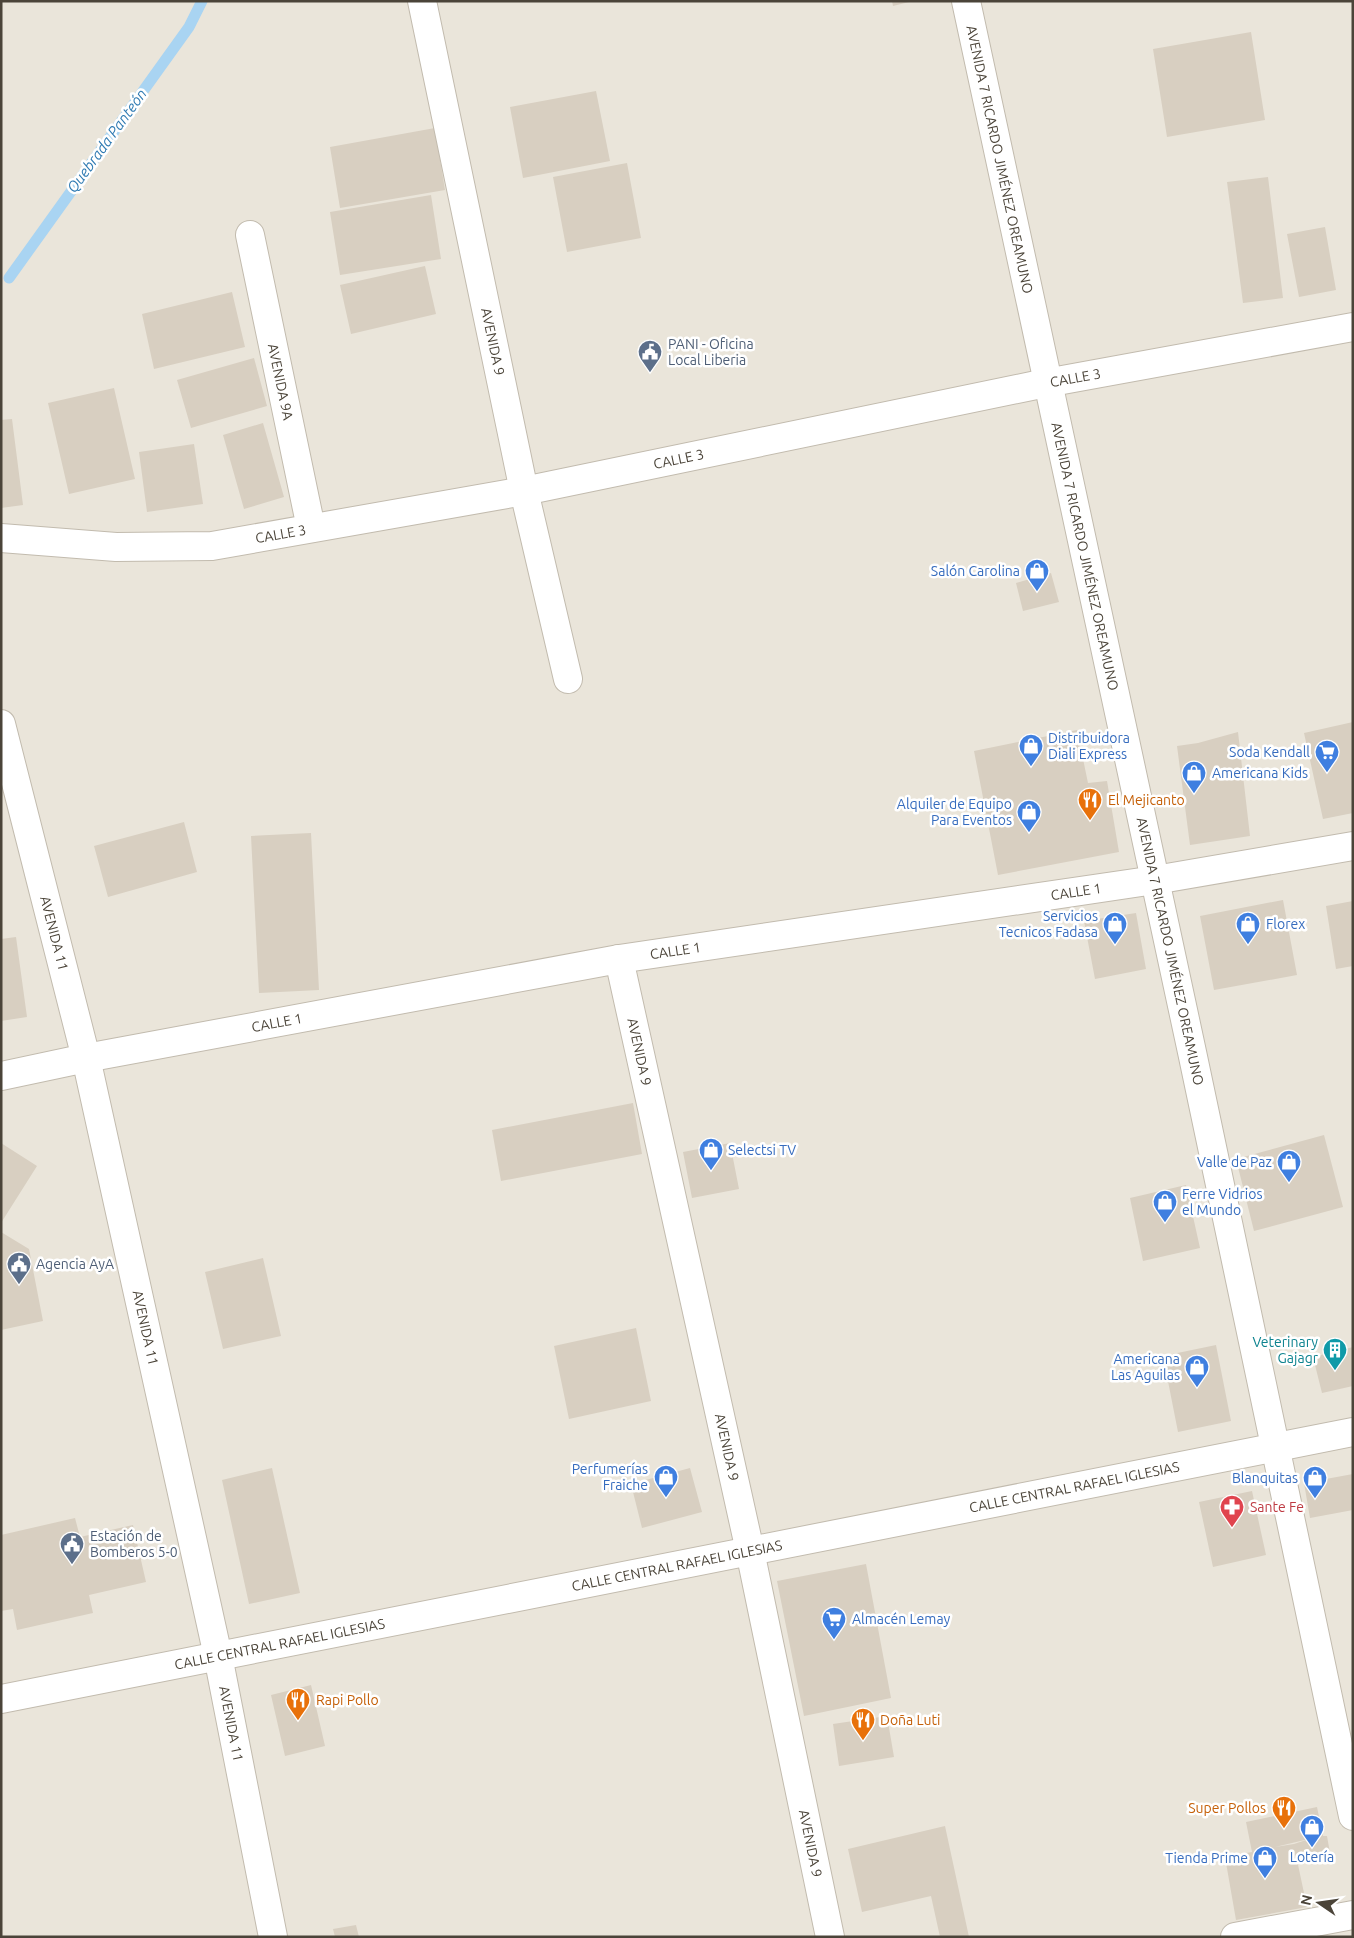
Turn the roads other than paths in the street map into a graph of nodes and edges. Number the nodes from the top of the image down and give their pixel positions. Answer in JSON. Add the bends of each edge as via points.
{"nodes":[{"id":1,"x":422,"y":1,"type":"edge"},
{"id":2,"x":966,"y":1,"type":"edge"},
{"id":3,"x":250,"y":234,"type":"dead end"},
{"id":4,"x":1353,"y":327,"type":"edge"},
{"id":5,"x":1046,"y":383,"type":"junction"},
{"id":6,"x":524,"y":491,"type":"junction"},
{"id":7,"x":311,"y":528,"type":"junction"},
{"id":8,"x":1,"y":538,"type":"edge"},
{"id":9,"x":568,"y":680,"type":"dead end"},
{"id":10,"x":1,"y":724,"type":"edge"},
{"id":11,"x":1353,"y":846,"type":"edge"},
{"id":12,"x":1155,"y":880,"type":"junction"},
{"id":13,"x":619,"y":960,"type":"junction"},
{"id":14,"x":86,"y":1058,"type":"junction"},
{"id":15,"x":1,"y":1076,"type":"edge"},
{"id":16,"x":1353,"y":1432,"type":"edge"},
{"id":17,"x":1277,"y":1447,"type":"junction"},
{"id":18,"x":750,"y":1551,"type":"junction"},
{"id":19,"x":218,"y":1656,"type":"junction"},
{"id":20,"x":1,"y":1699,"type":"edge"},
{"id":21,"x":1353,"y":1816,"type":"edge"},
{"id":22,"x":1353,"y":1916,"type":"edge"},
{"id":23,"x":273,"y":1937,"type":"edge"},
{"id":24,"x":830,"y":1937,"type":"edge"},
{"id":25,"x":1235,"y":1937,"type":"edge"}],
"edges":[{"from":1,"to":6,"type":"street","name":"AVENIDA 9"},
{"from":2,"to":5,"type":"street","name":"AVENIDA 7 RICARDO JIMÉNEZ OREAMUNO"},
{"from":3,"to":7,"type":"street","name":"AVENIDA 9A"},
{"from":4,"to":5,"type":"street","name":"CALLE 3"},
{"from":5,"to":6,"type":"street","name":"CALLE 3"},
{"from":5,"to":12,"type":"street","name":"AVENIDA 7 RICARDO JIMÉNEZ OREAMUNO"},
{"from":6,"to":7,"type":"street","name":"CALLE 3"},
{"from":6,"to":9,"type":"street","name":"AVENIDA 9"},
{"from":7,"to":8,"type":"street","name":"CALLE 3","via":[[212,546],[116,547]]},
{"from":10,"to":14,"type":"street","name":"AVENIDA 11"},
{"from":11,"to":12,"type":"street","name":"CALLE 1"},
{"from":12,"to":13,"type":"street","name":"CALLE 1"},
{"from":12,"to":17,"type":"street","name":"AVENIDA 7 RICARDO JIMÉNEZ OREAMUNO"},
{"from":13,"to":14,"type":"street","name":"CALLE 1"},
{"from":13,"to":18,"type":"street","name":"AVENIDA 9"},
{"from":14,"to":15,"type":"street","name":"CALLE 1"},
{"from":14,"to":19,"type":"street","name":"AVENIDA 11"},
{"from":16,"to":17,"type":"street","name":"CALLE CENTRAL RAFAEL IGLESIAS"},
{"from":17,"to":18,"type":"street","name":"CALLE CENTRAL RAFAEL IGLESIAS"},
{"from":17,"to":21,"type":"street","name":"AVENIDA 7 RICARDO JIMÉNEZ OREAMUNO"},
{"from":18,"to":19,"type":"street","name":"CALLE CENTRAL RAFAEL IGLESIAS"},
{"from":18,"to":24,"type":"street","name":"AVENIDA 9"},
{"from":19,"to":20,"type":"street","name":"CALLE CENTRAL RAFAEL IGLESIAS"},
{"from":19,"to":23,"type":"street","name":"AVENIDA 11"},
{"from":22,"to":25,"type":"street"}]}
